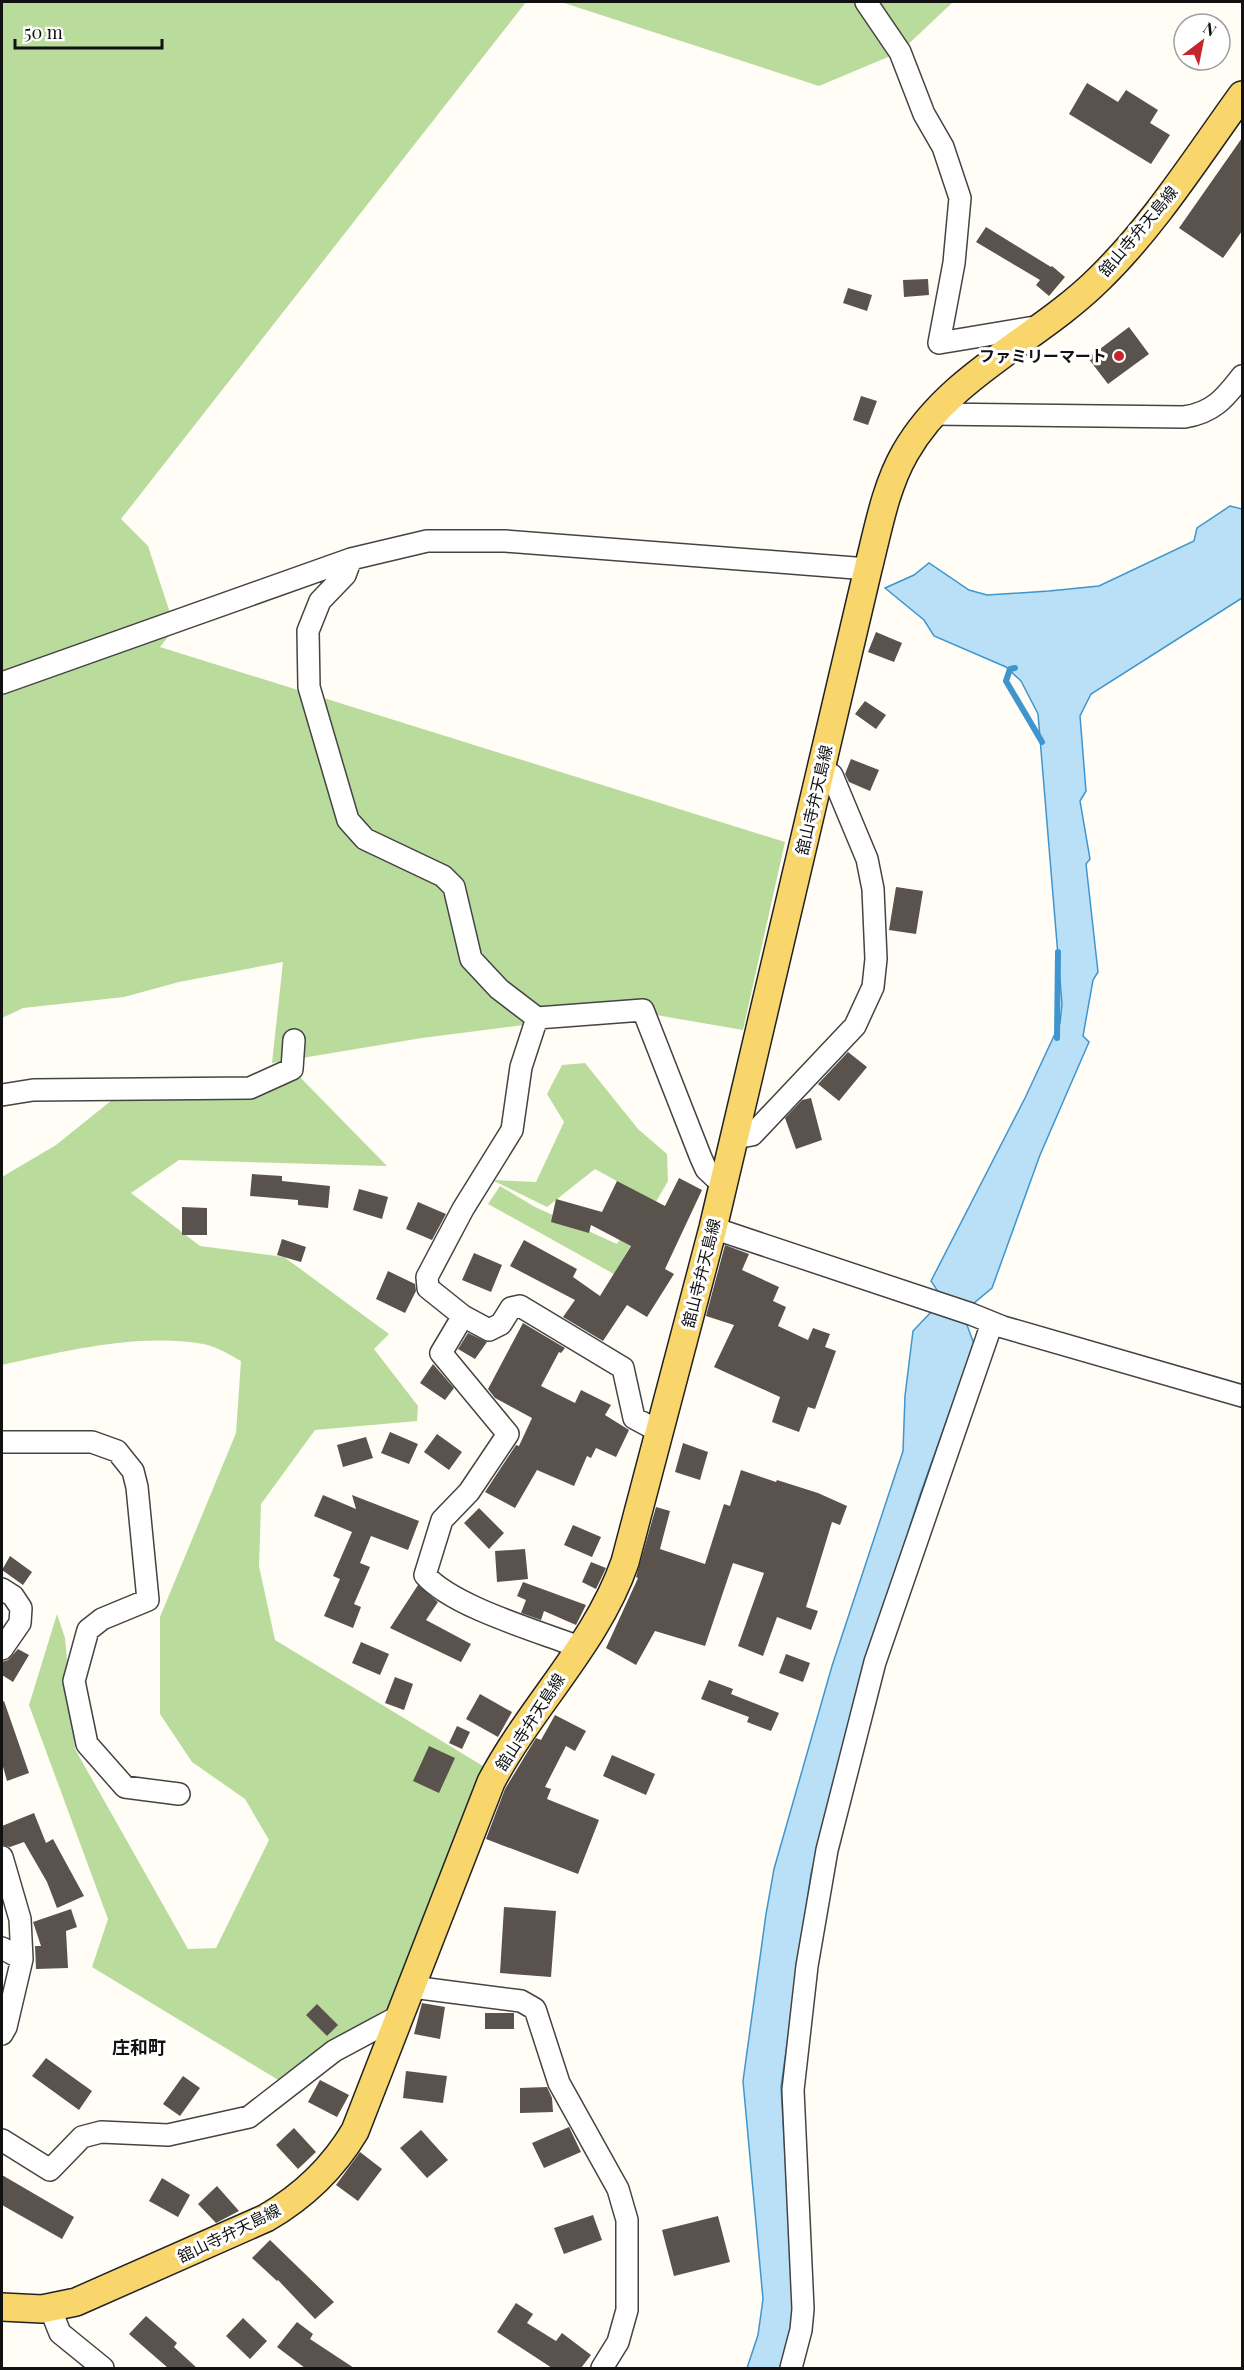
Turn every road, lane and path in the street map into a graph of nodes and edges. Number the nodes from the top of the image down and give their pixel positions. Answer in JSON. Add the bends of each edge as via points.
{"nodes":[{"id":1,"x":866,"y":2,"type":"edge"},
{"id":2,"x":1242,"y":95,"type":"edge"},
{"id":3,"x":1043,"y":326,"type":"junction"},
{"id":4,"x":1242,"y":376,"type":"edge"},
{"id":5,"x":932,"y":414,"type":"junction"},
{"id":6,"x":351,"y":560,"type":"junction"},
{"id":7,"x":868,"y":569,"type":"junction"},
{"id":8,"x":2,"y":683,"type":"edge"},
{"id":9,"x":821,"y":768,"type":"junction"},
{"id":10,"x":537,"y":1018,"type":"junction"},
{"id":11,"x":294,"y":1040,"type":"dead end"},
{"id":12,"x":2,"y":1095,"type":"edge"},
{"id":13,"x":734,"y":1138,"type":"junction"},
{"id":14,"x":723,"y":1185,"type":"junction"},
{"id":15,"x":713,"y":1228,"type":"junction"},
{"id":16,"x":463,"y":1316,"type":"junction"},
{"id":17,"x":992,"y":1323,"type":"junction"},
{"id":18,"x":1242,"y":1396,"type":"edge"},
{"id":19,"x":660,"y":1432,"type":"junction"},
{"id":20,"x":2,"y":1442,"type":"edge"},
{"id":21,"x":2,"y":1589,"type":"edge"},
{"id":22,"x":579,"y":1647,"type":"junction"},
{"id":23,"x":2,"y":1649,"type":"edge"},
{"id":24,"x":179,"y":1794,"type":"dead end"},
{"id":25,"x":2,"y":1857,"type":"edge"},
{"id":26,"x":2,"y":1948,"type":"edge"},
{"id":27,"x":22,"y":1959,"type":"junction"},
{"id":28,"x":412,"y":1987,"type":"junction"},
{"id":29,"x":401,"y":2015,"type":"junction"},
{"id":30,"x":2,"y":2034,"type":"edge"},
{"id":31,"x":4,"y":2148,"type":"edge"},
{"id":32,"x":2,"y":2307,"type":"edge"},
{"id":33,"x":50,"y":2308,"type":"junction"},
{"id":34,"x":103,"y":2368,"type":"edge"},
{"id":35,"x":602,"y":2368,"type":"edge"},
{"id":36,"x":791,"y":2368,"type":"edge"}],
"edges":[{"from":1,"to":3,"type":"street","via":[[900,52],[924,114],[943,147],[960,198],[954,263],[939,343]]},
{"from":2,"to":3,"type":"main road","name":"舘山寺弁天島線","via":[[1125,252]]},
{"from":3,"to":5,"type":"main road","name":"舘山寺弁天島線","via":[[962,385]]},
{"from":4,"to":5,"type":"street","via":[[1215,407],[1184,417]]},
{"from":5,"to":7,"type":"main road","name":"舘山寺弁天島線","via":[[894,476]]},
{"from":6,"to":7,"type":"street","via":[[427,542],[505,541]]},
{"from":6,"to":8,"type":"street"},
{"from":6,"to":10,"type":"street","via":[[345,575],[320,601],[308,631],[309,687],[348,820],[365,838],[443,876],[454,887],[471,959],[499,989]]},
{"from":7,"to":9,"type":"main road","name":"舘山寺弁天島線"},
{"from":9,"to":13,"type":"main road","name":"舘山寺弁天島線"},
{"from":9,"to":13,"type":"street","via":[[832,775],[867,859],[876,913],[873,987],[863,1014],[850,1031],[752,1135]]},
{"from":10,"to":14,"type":"street","via":[[643,1010],[706,1169]]},
{"from":10,"to":16,"type":"street","via":[[522,1067],[512,1130],[427,1277],[428,1288]]},
{"from":11,"to":12,"type":"street","via":[[292,1069],[250,1088],[33,1090]]},
{"from":13,"to":14,"type":"main road","name":"舘山寺弁天島線"},
{"from":14,"to":15,"type":"main road","name":"舘山寺弁天島線"},
{"from":15,"to":17,"type":"street"},
{"from":15,"to":19,"type":"main road","name":"舘山寺弁天島線"},
{"from":16,"to":19,"type":"street","via":[[489,1330],[501,1324],[511,1308],[520,1306],[623,1368],[634,1418]]},
{"from":16,"to":22,"type":"street","via":[[441,1353],[508,1434],[469,1492],[442,1520],[425,1575],[434,1585],[469,1604]]},
{"from":17,"to":18,"type":"street"},
{"from":17,"to":36,"type":"street","via":[[874,1662],[827,1850],[794,2074],[802,2310]]},
{"from":19,"to":22,"type":"main road","name":"舘山寺弁天島線","via":[[620,1578]]},
{"from":20,"to":24,"type":"street","via":[[93,1442],[117,1450],[133,1471],[148,1600],[102,1618],[88,1630],[74,1681],[87,1744],[125,1787]]},
{"from":21,"to":23,"type":"street","via":[[21,1608],[20,1623]]},
{"from":22,"to":28,"type":"main road","name":"舘山寺弁天島線","via":[[491,1782]]},
{"from":25,"to":27,"type":"street","via":[[20,1919]]},
{"from":26,"to":27,"type":"street"},
{"from":27,"to":30,"type":"street"},
{"from":28,"to":29,"type":"main road","name":"舘山寺弁天島線"},
{"from":28,"to":35,"type":"street","via":[[522,2001],[535,2009],[559,2083],[618,2189],[627,2220],[627,2310],[618,2342]]},
{"from":29,"to":31,"type":"street","via":[[334,2051],[249,2117],[168,2135],[101,2132],[82,2137],[50,2170]]},
{"from":29,"to":33,"type":"main road","name":"舘山寺弁天島線","via":[[355,2131],[328,2170],[306,2192],[241,2230],[110,2289]]},
{"from":32,"to":33,"type":"main road","name":"舘山寺弁天島線"},
{"from":33,"to":34,"type":"street","via":[[60,2333]]}]}
